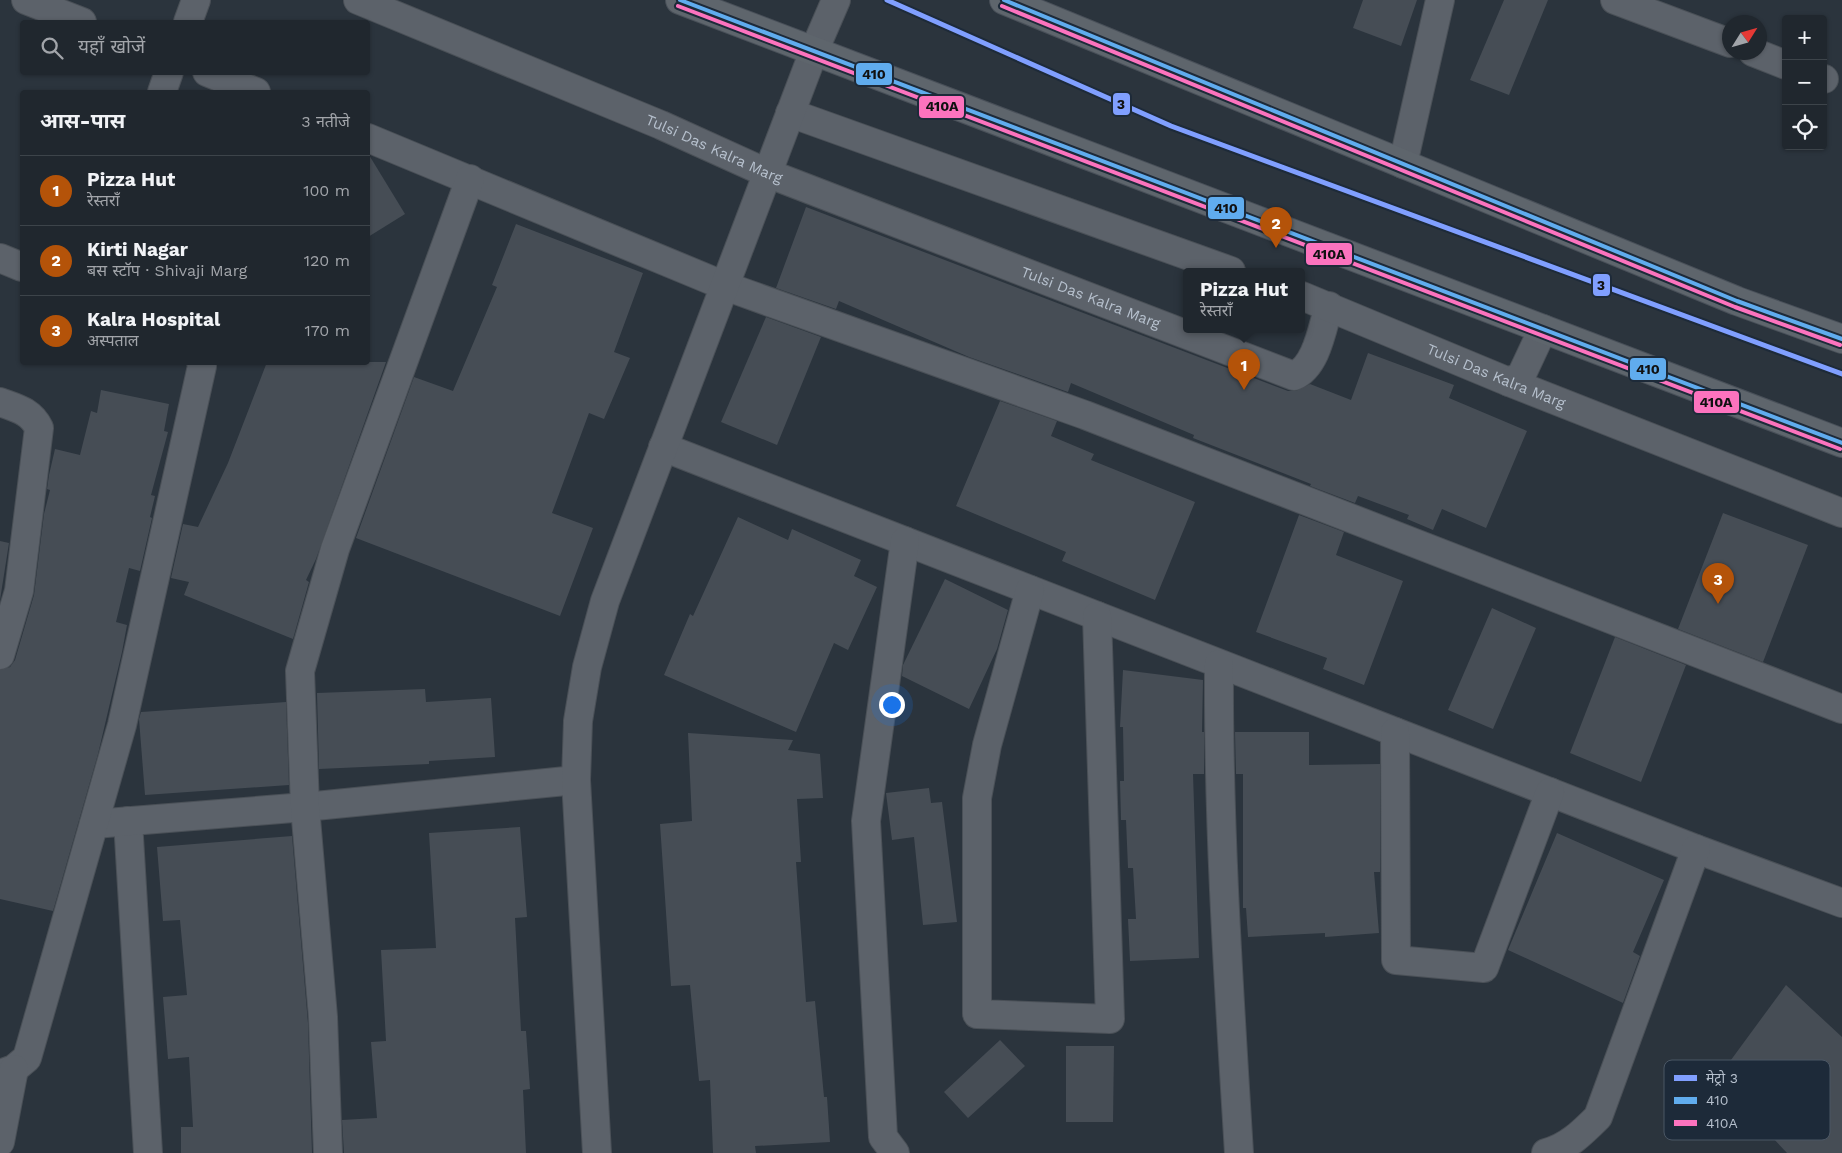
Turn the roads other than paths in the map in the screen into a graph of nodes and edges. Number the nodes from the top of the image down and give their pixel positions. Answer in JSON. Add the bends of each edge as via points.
{"nodes":[{"id":1,"x":26,"y":0,"type":"edge"},
{"id":2,"x":196,"y":0,"type":"edge"},
{"id":3,"x":358,"y":0,"type":"edge"},
{"id":4,"x":680,"y":0,"type":"edge"},
{"id":5,"x":836,"y":0,"type":"edge"},
{"id":6,"x":1004,"y":0,"type":"edge"},
{"id":7,"x":1440,"y":0,"type":"edge"},
{"id":8,"x":1615,"y":0,"type":"edge"},
{"id":9,"x":77,"y":20,"type":"edge"},
{"id":10,"x":189,"y":20,"type":"edge"},
{"id":11,"x":1722,"y":40,"type":"edge"},
{"id":12,"x":814,"y":51,"type":"junction"},
{"id":13,"x":1767,"y":58,"type":"edge"},
{"id":14,"x":1782,"y":63,"type":"edge"},
{"id":15,"x":168,"y":75,"type":"edge"},
{"id":16,"x":214,"y":75,"type":"edge"},
{"id":17,"x":163,"y":90,"type":"edge"},
{"id":18,"x":251,"y":90,"type":"edge"},
{"id":19,"x":790,"y":113,"type":"junction"},
{"id":20,"x":370,"y":139,"type":"edge"},
{"id":21,"x":1403,"y":164,"type":"junction"},
{"id":22,"x":767,"y":173,"type":"junction"},
{"id":23,"x":470,"y":179,"type":"junction"},
{"id":24,"x":0,"y":258,"type":"edge"},
{"id":25,"x":20,"y":266,"type":"edge"},
{"id":26,"x":1223,"y":268,"type":"edge"},
{"id":27,"x":725,"y":286,"type":"junction"},
{"id":28,"x":1305,"y":297,"type":"edge"},
{"id":29,"x":1329,"y":306,"type":"junction"},
{"id":30,"x":1543,"y":329,"type":"junction"},
{"id":31,"x":1842,"y":339,"type":"edge"},
{"id":32,"x":201,"y":365,"type":"edge"},
{"id":33,"x":1509,"y":382,"type":"junction"},
{"id":34,"x":0,"y":402,"type":"edge"},
{"id":35,"x":1842,"y":443,"type":"edge"},
{"id":36,"x":663,"y":448,"type":"junction"},
{"id":37,"x":1842,"y":513,"type":"edge"},
{"id":38,"x":905,"y":541,"type":"junction"},
{"id":39,"x":1030,"y":590,"type":"junction"},
{"id":40,"x":1097,"y":616,"type":"junction"},
{"id":41,"x":0,"y":655,"type":"edge"},
{"id":42,"x":1219,"y":664,"type":"junction"},
{"id":43,"x":1842,"y":709,"type":"edge"},
{"id":44,"x":1395,"y":732,"type":"junction"},
{"id":45,"x":576,"y":780,"type":"junction"},
{"id":46,"x":1550,"y":792,"type":"junction"},
{"id":47,"x":305,"y":807,"type":"junction"},
{"id":48,"x":128,"y":821,"type":"junction"},
{"id":49,"x":94,"y":824,"type":"junction"},
{"id":50,"x":1696,"y":849,"type":"junction"},
{"id":51,"x":1842,"y":903,"type":"edge"},
{"id":52,"x":7,"y":1071,"type":"edge"},
{"id":53,"x":0,"y":1142,"type":"edge"},
{"id":54,"x":148,"y":1153,"type":"edge"},
{"id":55,"x":328,"y":1153,"type":"edge"},
{"id":56,"x":597,"y":1153,"type":"edge"},
{"id":57,"x":895,"y":1153,"type":"edge"},
{"id":58,"x":1239,"y":1153,"type":"edge"},
{"id":59,"x":1546,"y":1153,"type":"edge"}],
"edges":[{"from":1,"to":9,"type":"street"},
{"from":2,"to":10,"type":"street"},
{"from":3,"to":22,"type":"street","name":"Tulsi Das Kalra Marg","via":[[661,125]]},
{"from":4,"to":12,"type":"main road"},
{"from":5,"to":12,"type":"street"},
{"from":6,"to":21,"type":"main road"},
{"from":7,"to":21,"type":"street"},
{"from":8,"to":11,"type":"street"},
{"from":12,"to":19,"type":"street"},
{"from":12,"to":30,"type":"main road"},
{"from":13,"to":14,"type":"street"},
{"from":15,"to":17,"type":"street"},
{"from":16,"to":18,"type":"street"},
{"from":19,"to":22,"type":"street"},
{"from":19,"to":26,"type":"street"},
{"from":20,"to":23,"type":"street"},
{"from":21,"to":31,"type":"main road","via":[[1728,297]]},
{"from":22,"to":27,"type":"street"},
{"from":22,"to":29,"type":"street","name":"Tulsi Das Kalra Marg","via":[[1294,376],[1306,369],[1311,360]]},
{"from":23,"to":27,"type":"street"},
{"from":23,"to":47,"type":"street","via":[[335,549],[300,671]]},
{"from":24,"to":25,"type":"street"},
{"from":27,"to":36,"type":"street"},
{"from":27,"to":43,"type":"street","via":[[1085,415]]},
{"from":28,"to":29,"type":"street"},
{"from":29,"to":33,"type":"street","name":"Tulsi Das Kalra Marg"},
{"from":30,"to":33,"type":"street","via":[[1521,376]]},
{"from":30,"to":35,"type":"main road"},
{"from":32,"to":49,"type":"street","via":[[126,706]]},
{"from":33,"to":37,"type":"street","name":"Tulsi Das Kalra Marg"},
{"from":34,"to":41,"type":"street","via":[[26,412],[34,418],[38,428],[19,591]]},
{"from":36,"to":38,"type":"street"},
{"from":36,"to":45,"type":"street","via":[[605,601],[590,658],[578,722]]},
{"from":38,"to":39,"type":"street"},
{"from":38,"to":57,"type":"street","via":[[866,821],[883,1137]]},
{"from":39,"to":40,"type":"street"},
{"from":39,"to":40,"type":"street","via":[[987,745],[976,798],[977,1014],[1110,1019]]},
{"from":40,"to":42,"type":"street"},
{"from":42,"to":44,"type":"street"},
{"from":42,"to":58,"type":"street","via":[[1218,774]]},
{"from":44,"to":46,"type":"street"},
{"from":44,"to":46,"type":"street","via":[[1396,960],[1484,968]]},
{"from":45,"to":47,"type":"street"},
{"from":45,"to":56,"type":"street"},
{"from":46,"to":50,"type":"street"},
{"from":47,"to":48,"type":"street"},
{"from":47,"to":55,"type":"street","via":[[323,1016]]},
{"from":48,"to":49,"type":"street"},
{"from":48,"to":54,"type":"street"},
{"from":49,"to":52,"type":"street","via":[[27,1058]]},
{"from":50,"to":51,"type":"street"},
{"from":50,"to":59,"type":"street","via":[[1598,1117],[1577,1138]]},
{"from":52,"to":53,"type":"street"}]}
